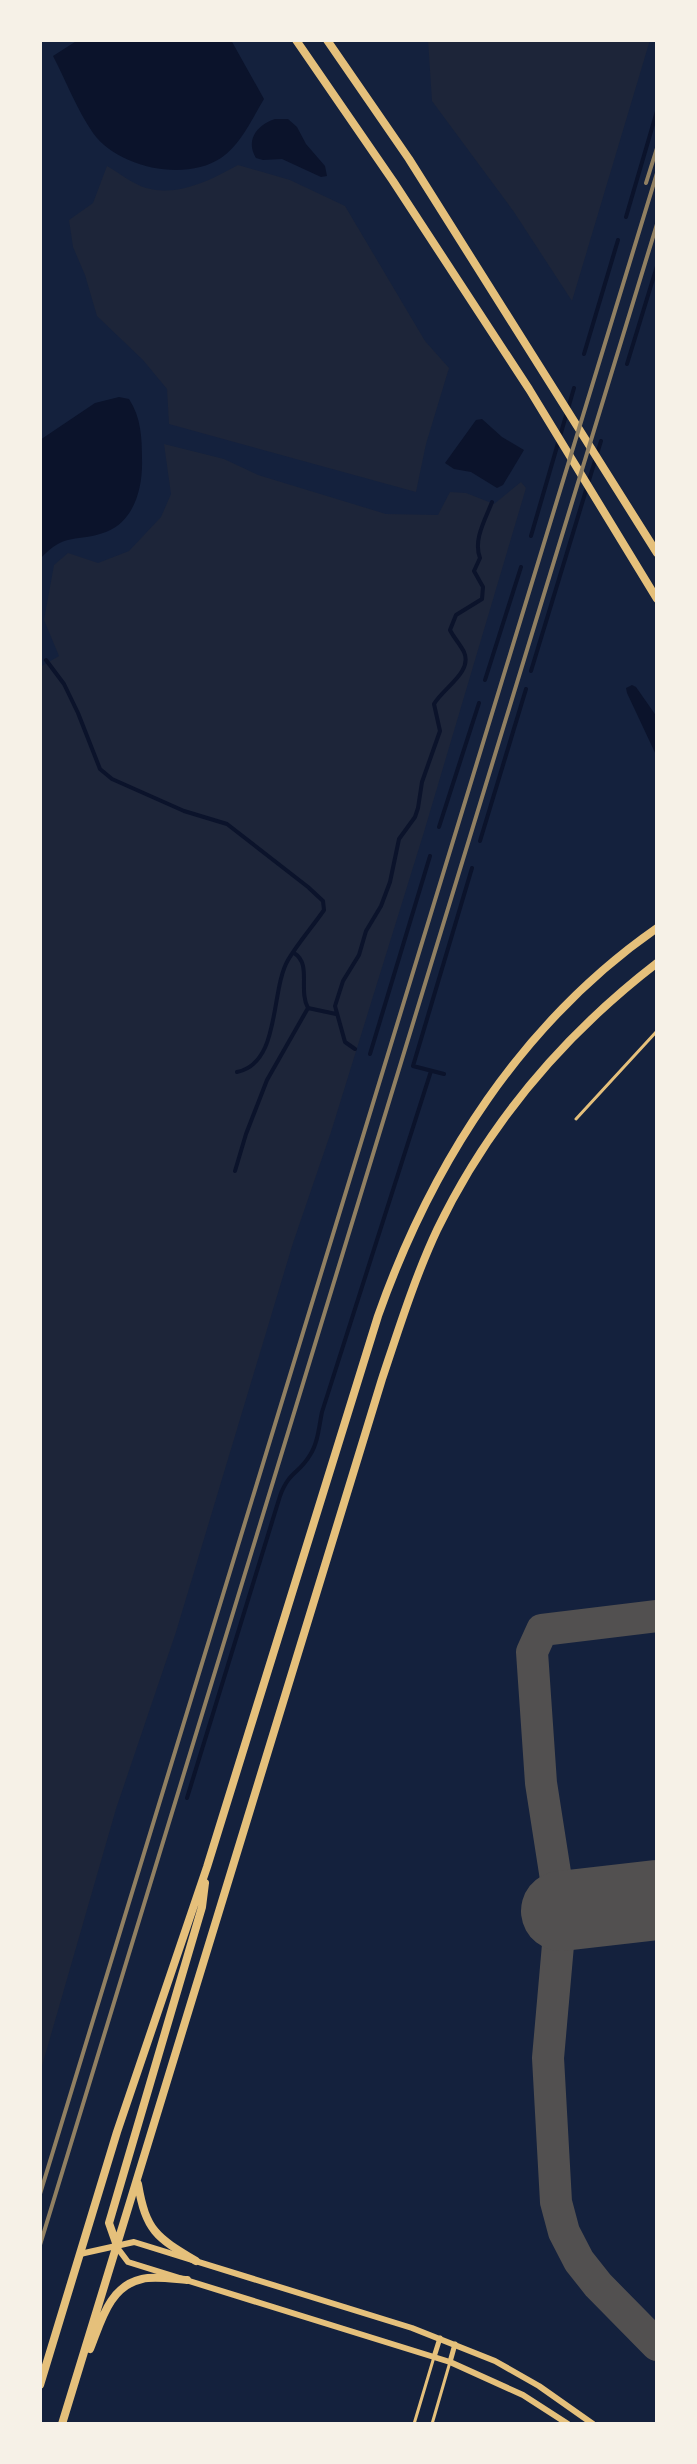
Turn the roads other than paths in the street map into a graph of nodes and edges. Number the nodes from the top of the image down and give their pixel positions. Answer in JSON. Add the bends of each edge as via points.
{"nodes":[{"id":1,"x":296,"y":40,"type":"edge"},
{"id":2,"x":327,"y":40,"type":"edge"},
{"id":3,"x":657,"y":553,"type":"edge"},
{"id":4,"x":657,"y":599,"type":"edge"},
{"id":5,"x":657,"y":928,"type":"edge"},
{"id":6,"x":657,"y":963,"type":"edge"},
{"id":7,"x":657,"y":1031,"type":"edge"},
{"id":8,"x":576,"y":1119,"type":"dead end"},
{"id":9,"x":207,"y":1867,"type":"junction"},
{"id":10,"x":137,"y":2181,"type":"junction"},
{"id":11,"x":116,"y":2246,"type":"junction"},
{"id":12,"x":80,"y":2254,"type":"junction"},
{"id":13,"x":196,"y":2261,"type":"junction"},
{"id":14,"x":187,"y":2280,"type":"junction"},
{"id":15,"x":440,"y":2338,"type":"junction"},
{"id":16,"x":455,"y":2344,"type":"junction"},
{"id":17,"x":434,"y":2357,"type":"junction"},
{"id":18,"x":450,"y":2362,"type":"junction"},
{"id":19,"x":76,"y":2379,"type":"junction"},
{"id":20,"x":40,"y":2385,"type":"edge"},
{"id":21,"x":62,"y":2424,"type":"edge"},
{"id":22,"x":414,"y":2424,"type":"edge"},
{"id":23,"x":432,"y":2424,"type":"edge"},
{"id":24,"x":568,"y":2424,"type":"edge"},
{"id":25,"x":593,"y":2424,"type":"edge"}],
"edges":[{"from":1,"to":4,"type":"main road","via":[[529,389]]},
{"from":2,"to":3,"type":"main road","via":[[409,159]]},
{"from":5,"to":9,"type":"main road","via":[[579,992],[517,1060],[450,1156],[418,1217],[378,1316]]},
{"from":6,"to":10,"type":"main road","via":[[608,1003],[526,1089],[465,1178],[422,1264],[382,1379]]},
{"from":7,"to":8,"type":"lane"},
{"from":9,"to":11,"type":"main road","via":[[202,1907],[109,2223]]},
{"from":9,"to":12,"type":"main road"},
{"from":10,"to":11,"type":"main road"},
{"from":10,"to":13,"type":"main road","via":[[148,2223]]},
{"from":11,"to":12,"type":"street"},
{"from":11,"to":13,"type":"street","via":[[134,2242]]},
{"from":11,"to":14,"type":"street","via":[[128,2262]]},
{"from":11,"to":19,"type":"main road"},
{"from":12,"to":20,"type":"main road"},
{"from":13,"to":15,"type":"street"},
{"from":14,"to":17,"type":"street"},
{"from":14,"to":19,"type":"main road","via":[[143,2278],[120,2289],[109,2302]]},
{"from":15,"to":16,"type":"street"},
{"from":15,"to":17,"type":"street"},
{"from":16,"to":18,"type":"street"},
{"from":16,"to":25,"type":"street","via":[[539,2386]]},
{"from":17,"to":18,"type":"street"},
{"from":17,"to":22,"type":"lane"},
{"from":18,"to":23,"type":"lane"},
{"from":18,"to":24,"type":"street","via":[[523,2395]]},
{"from":19,"to":21,"type":"main road"}]}
